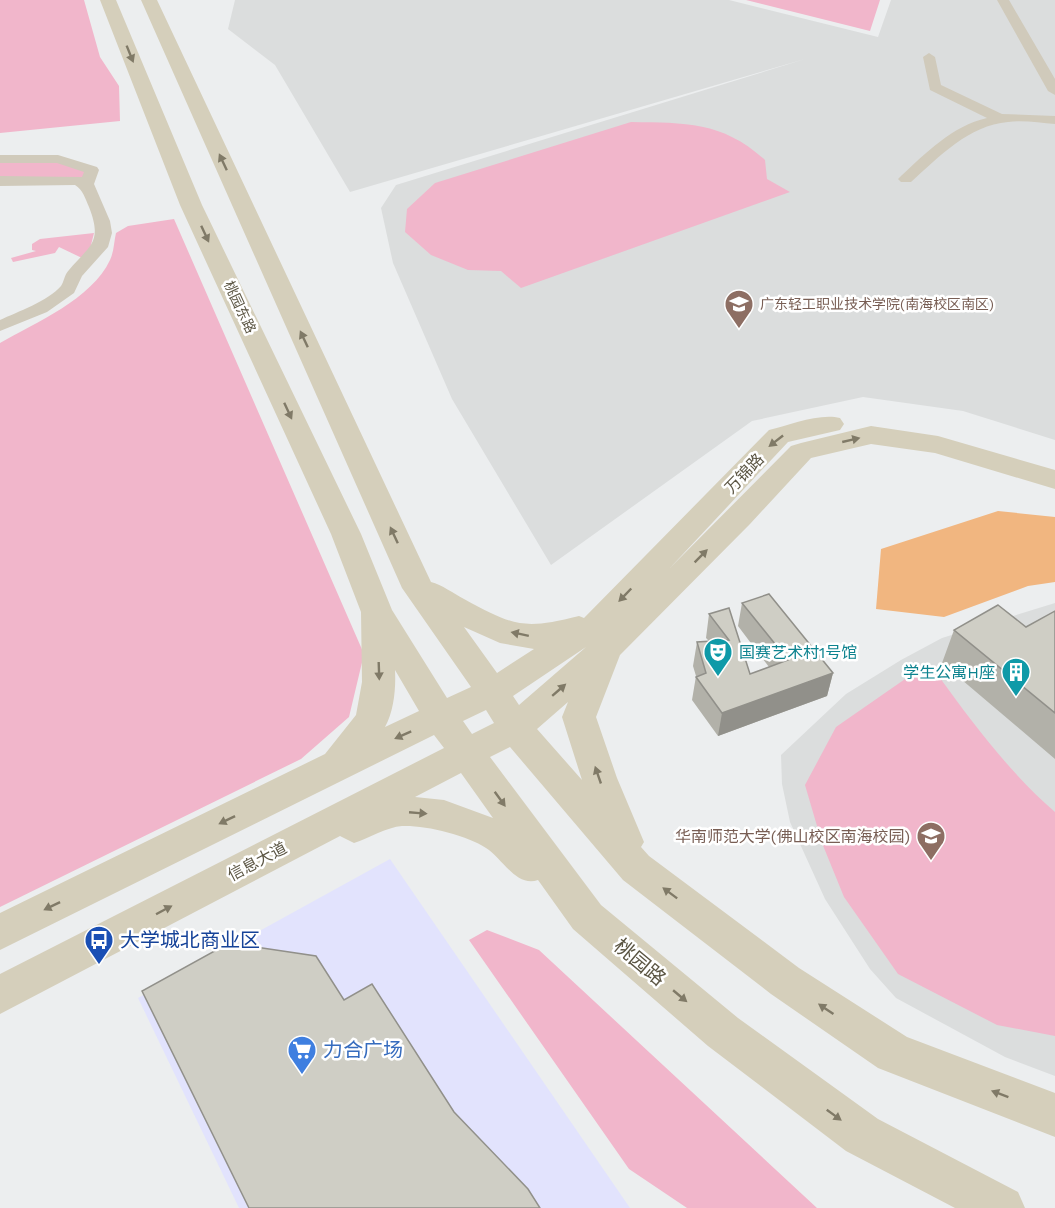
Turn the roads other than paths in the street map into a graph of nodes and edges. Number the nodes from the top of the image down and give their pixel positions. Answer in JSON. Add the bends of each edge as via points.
{"nodes":[{"id":1,"x":108,"y":0,"type":"edge"},
{"id":2,"x":149,"y":0,"type":"edge"},
{"id":3,"x":1003,"y":0,"type":"edge"},
{"id":4,"x":929,"y":57,"type":"dead end"},
{"id":5,"x":1055,"y":92,"type":"edge"},
{"id":6,"x":999,"y":118,"type":"junction"},
{"id":7,"x":1055,"y":120,"type":"edge"},
{"id":8,"x":0,"y":159,"type":"edge"},
{"id":9,"x":906,"y":179,"type":"dead end"},
{"id":10,"x":0,"y":181,"type":"edge"},
{"id":11,"x":88,"y":182,"type":"dead end"},
{"id":12,"x":0,"y":326,"type":"edge"},
{"id":13,"x":1055,"y":461,"type":"edge"},
{"id":14,"x":1055,"y":480,"type":"edge"},
{"id":15,"x":418,"y":588,"type":"junction"},
{"id":16,"x":377,"y":612,"type":"junction"},
{"id":17,"x":605,"y":633,"type":"junction"},
{"id":18,"x":493,"y":692,"type":"junction"},
{"id":19,"x":441,"y":718,"type":"junction"},
{"id":20,"x":515,"y":728,"type":"junction"},
{"id":21,"x":465,"y":752,"type":"junction"},
{"id":22,"x":336,"y":765,"type":"junction"},
{"id":23,"x":262,"y":858,"type":"junction"},
{"id":24,"x":636,"y":868,"type":"junction"},
{"id":25,"x":587,"y":917,"type":"junction"},
{"id":26,"x":0,"y":932,"type":"edge"},
{"id":27,"x":0,"y":995,"type":"edge"},
{"id":28,"x":1055,"y":1115,"type":"edge"},
{"id":29,"x":1002,"y":1208,"type":"edge"}],
"edges":[{"from":1,"to":16,"type":"main road","name":"桃园东路","one_way":true,"via":[[191,205],[346,534]]},
{"from":15,"to":2,"type":"main road","one_way":true},
{"from":3,"to":5,"type":"street","via":[[1032,41]]},
{"from":4,"to":6,"type":"street","via":[[935,87]]},
{"from":6,"to":7,"type":"street"},
{"from":6,"to":9,"type":"street","via":[[946,143]]},
{"from":8,"to":11,"type":"street","via":[[58,159],[92,170]]},
{"from":10,"to":12,"type":"street","via":[[78,180],[88,187],[104,233],[100,247],[74,274],[68,289],[41,308]]},
{"from":13,"to":17,"type":"main road","name":"万锦路","one_way":true,"via":[[942,428],[863,417],[779,436]]},
{"from":17,"to":14,"type":"main road","name":"万锦路","one_way":true,"via":[[740,517],[801,452],[871,435],[938,445]]},
{"from":17,"to":15,"type":"main road","one_way":true,"via":[[523,637],[484,623]]},
{"from":15,"to":18,"type":"main road"},
{"from":16,"to":19,"type":"main road","name":"桃园路"},
{"from":16,"to":22,"type":"main road","one_way":true,"via":[[379,682],[372,719]]},
{"from":17,"to":18,"type":"main road","name":"万锦路"},
{"from":20,"to":17,"type":"main road","name":"万锦路","one_way":true},
{"from":24,"to":17,"type":"main road","one_way":true,"via":[[579,717]]},
{"from":18,"to":19,"type":"main road"},
{"from":18,"to":20,"type":"main road"},
{"from":19,"to":21,"type":"main road","name":"桃园路"},
{"from":19,"to":22,"type":"main road","one_way":true},
{"from":20,"to":21,"type":"main road","name":"信息大道"},
{"from":20,"to":24,"type":"main road"},
{"from":21,"to":23,"type":"main road","name":"信息大道"},
{"from":21,"to":25,"type":"main road","name":"桃园路","one_way":true},
{"from":22,"to":26,"type":"main road","one_way":true},
{"from":23,"to":25,"type":"main road","one_way":true,"via":[[401,811],[444,815],[499,836]]},
{"from":27,"to":23,"type":"main road","name":"信息大道","one_way":true},
{"from":28,"to":24,"type":"main road","one_way":true,"via":[[893,1053],[785,981]]},
{"from":25,"to":29,"type":"main road","name":"桃园路","one_way":true,"via":[[723,1032],[862,1135]]}]}
